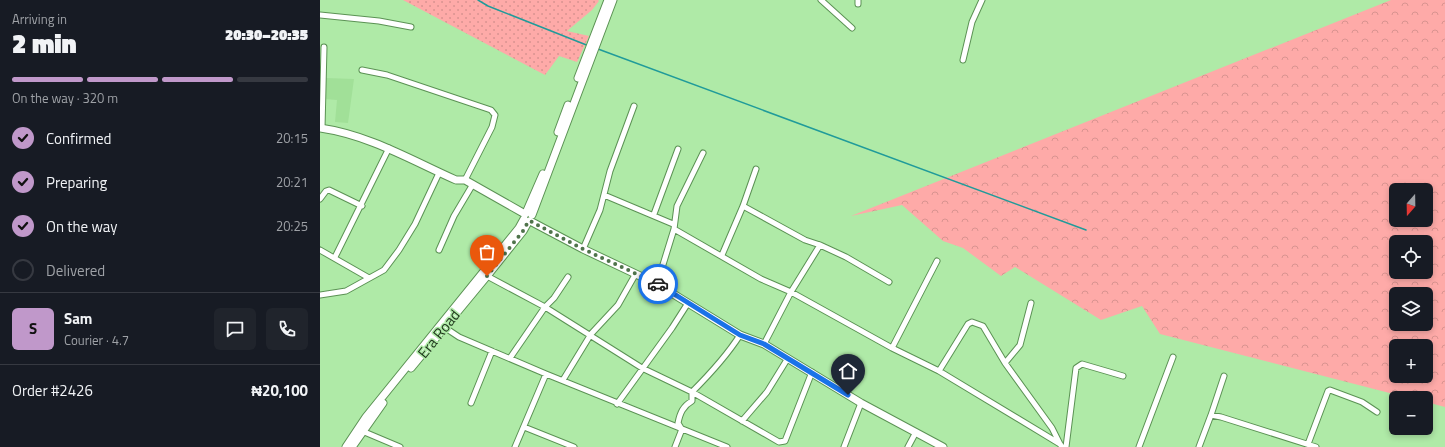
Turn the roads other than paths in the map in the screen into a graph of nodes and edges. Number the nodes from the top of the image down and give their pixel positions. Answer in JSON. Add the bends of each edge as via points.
{"nodes":[{"id":1,"x":608,"y":0,"type":"edge"},
{"id":2,"x":613,"y":0,"type":"edge"},
{"id":3,"x":821,"y":0,"type":"edge"},
{"id":4,"x":982,"y":0,"type":"edge"},
{"id":5,"x":320,"y":15,"type":"edge"},
{"id":6,"x":411,"y":27,"type":"dead end"},
{"id":7,"x":852,"y":28,"type":"dead end"},
{"id":8,"x":597,"y":39,"type":"junction"},
{"id":9,"x":324,"y":46,"type":"dead end"},
{"id":10,"x":963,"y":60,"type":"dead end"},
{"id":11,"x":362,"y":70,"type":"dead end"},
{"id":12,"x":634,"y":106,"type":"dead end"},
{"id":13,"x":321,"y":128,"type":"edge"},
{"id":14,"x":389,"y":148,"type":"junction"},
{"id":15,"x":678,"y":150,"type":"dead end"},
{"id":16,"x":703,"y":153,"type":"dead end"},
{"id":17,"x":756,"y":169,"type":"dead end"},
{"id":18,"x":440,"y":173,"type":"junction"},
{"id":19,"x":465,"y":180,"type":"junction"},
{"id":20,"x":473,"y":184,"type":"junction"},
{"id":21,"x":604,"y":195,"type":"junction"},
{"id":22,"x":320,"y":199,"type":"edge"},
{"id":23,"x":362,"y":206,"type":"junction"},
{"id":24,"x":743,"y":206,"type":"junction"},
{"id":25,"x":654,"y":214,"type":"junction"},
{"id":26,"x":527,"y":217,"type":"junction"},
{"id":27,"x":673,"y":227,"type":"junction"},
{"id":28,"x":820,"y":245,"type":"junction"},
{"id":29,"x":583,"y":249,"type":"junction"},
{"id":30,"x":320,"y":250,"type":"edge"},
{"id":31,"x":438,"y":250,"type":"dead end"},
{"id":32,"x":722,"y":255,"type":"junction"},
{"id":33,"x":335,"y":257,"type":"junction"},
{"id":34,"x":937,"y":261,"type":"dead end"},
{"id":35,"x":635,"y":274,"type":"junction"},
{"id":36,"x":487,"y":276,"type":"junction"},
{"id":37,"x":568,"y":277,"type":"dead end"},
{"id":38,"x":369,"y":278,"type":"junction"},
{"id":39,"x":889,"y":282,"type":"dead end"},
{"id":40,"x":657,"y":284,"type":"junction"},
{"id":41,"x":791,"y":292,"type":"junction"},
{"id":42,"x":320,"y":295,"type":"edge"},
{"id":43,"x":688,"y":303,"type":"junction"},
{"id":44,"x":1031,"y":303,"type":"dead end"},
{"id":45,"x":545,"y":307,"type":"junction"},
{"id":46,"x":444,"y":327,"type":"junction"},
{"id":47,"x":591,"y":334,"type":"junction"},
{"id":48,"x":740,"y":335,"type":"junction"},
{"id":49,"x":764,"y":344,"type":"junction"},
{"id":50,"x":892,"y":348,"type":"junction"},
{"id":51,"x":492,"y":351,"type":"junction"},
{"id":52,"x":1173,"y":357,"type":"dead end"},
{"id":53,"x":510,"y":358,"type":"junction"},
{"id":54,"x":788,"y":358,"type":"junction"},
{"id":55,"x":1005,"y":363,"type":"junction"},
{"id":56,"x":642,"y":368,"type":"junction"},
{"id":57,"x":812,"y":372,"type":"junction"},
{"id":58,"x":939,"y":372,"type":"junction"},
{"id":59,"x":546,"y":374,"type":"junction"},
{"id":60,"x":1123,"y":376,"type":"dead end"},
{"id":61,"x":1224,"y":376,"type":"dead end"},
{"id":62,"x":563,"y":380,"type":"junction"},
{"id":63,"x":692,"y":392,"type":"junction"},
{"id":64,"x":471,"y":403,"type":"dead end"},
{"id":65,"x":861,"y":403,"type":"junction"},
{"id":66,"x":617,"y":404,"type":"junction"},
{"id":67,"x":1377,"y":412,"type":"dead end"},
{"id":68,"x":1211,"y":416,"type":"junction"},
{"id":69,"x":742,"y":421,"type":"junction"},
{"id":70,"x":524,"y":427,"type":"junction"},
{"id":71,"x":682,"y":429,"type":"junction"},
{"id":72,"x":362,"y":431,"type":"junction"},
{"id":73,"x":916,"y":432,"type":"junction"},
{"id":74,"x":1308,"y":444,"type":"junction"},
{"id":75,"x":1061,"y":446,"type":"edge"},
{"id":76,"x":346,"y":447,"type":"edge"},
{"id":77,"x":352,"y":447,"type":"edge"},
{"id":78,"x":400,"y":447,"type":"edge"},
{"id":79,"x":515,"y":447,"type":"edge"},
{"id":80,"x":574,"y":447,"type":"edge"},
{"id":81,"x":675,"y":447,"type":"edge"},
{"id":82,"x":727,"y":447,"type":"edge"},
{"id":83,"x":844,"y":447,"type":"edge"},
{"id":84,"x":908,"y":447,"type":"edge"},
{"id":85,"x":943,"y":447,"type":"edge"},
{"id":86,"x":1066,"y":447,"type":"edge"},
{"id":87,"x":1139,"y":447,"type":"edge"},
{"id":88,"x":1199,"y":447,"type":"edge"},
{"id":89,"x":1316,"y":447,"type":"edge"}],
"edges":[{"from":1,"to":8,"type":"main road"},
{"from":2,"to":8,"type":"main road"},
{"from":3,"to":7,"type":"street"},
{"from":4,"to":10,"type":"street","via":[[972,22]]},
{"from":5,"to":6,"type":"street"},
{"from":8,"to":26,"type":"main road"},
{"from":9,"to":13,"type":"street"},
{"from":11,"to":19,"type":"street","via":[[387,75],[490,110],[495,115],[490,133]]},
{"from":12,"to":21,"type":"street"},
{"from":13,"to":14,"type":"main road"},
{"from":14,"to":18,"type":"main road"},
{"from":14,"to":23,"type":"street"},
{"from":15,"to":25,"type":"street"},
{"from":16,"to":27,"type":"street","via":[[677,206]]},
{"from":17,"to":24,"type":"street"},
{"from":18,"to":19,"type":"main road","via":[[456,180]]},
{"from":18,"to":38,"type":"street","via":[[399,250],[384,270]]},
{"from":19,"to":20,"type":"main road"},
{"from":20,"to":26,"type":"main road"},
{"from":20,"to":31,"type":"street"},
{"from":21,"to":25,"type":"street"},
{"from":21,"to":29,"type":"street"},
{"from":22,"to":23,"type":"street","via":[[330,190]]},
{"from":23,"to":33,"type":"street"},
{"from":24,"to":28,"type":"street","via":[[805,240]]},
{"from":24,"to":32,"type":"street"},
{"from":25,"to":27,"type":"street"},
{"from":26,"to":29,"type":"main road"},
{"from":26,"to":36,"type":"main road","name":"Era Road","via":[[523,231]]},
{"from":26,"to":76,"type":"main road","via":[[366,416]]},
{"from":27,"to":32,"type":"street"},
{"from":27,"to":40,"type":"street"},
{"from":28,"to":39,"type":"street"},
{"from":28,"to":41,"type":"street"},
{"from":29,"to":35,"type":"main road"},
{"from":30,"to":33,"type":"street"},
{"from":32,"to":41,"type":"street","via":[[760,279]]},
{"from":33,"to":38,"type":"street"},
{"from":34,"to":50,"type":"street"},
{"from":35,"to":40,"type":"main road"},
{"from":35,"to":47,"type":"street","via":[[618,305]]},
{"from":36,"to":45,"type":"street"},
{"from":36,"to":46,"type":"main road","name":"Era Road"},
{"from":37,"to":45,"type":"street"},
{"from":38,"to":42,"type":"street","via":[[346,292]]},
{"from":40,"to":43,"type":"main road"},
{"from":41,"to":49,"type":"street"},
{"from":41,"to":50,"type":"street"},
{"from":43,"to":48,"type":"main road"},
{"from":43,"to":56,"type":"street"},
{"from":44,"to":55,"type":"street","via":[[1020,345]]},
{"from":45,"to":47,"type":"street"},
{"from":45,"to":53,"type":"street"},
{"from":46,"to":51,"type":"street","via":[[459,337]]},
{"from":46,"to":72,"type":"main road","name":"Era Road"},
{"from":47,"to":56,"type":"street"},
{"from":47,"to":62,"type":"street"},
{"from":48,"to":49,"type":"main road"},
{"from":48,"to":63,"type":"street","via":[[713,371]]},
{"from":49,"to":54,"type":"main road"},
{"from":50,"to":58,"type":"street"},
{"from":51,"to":53,"type":"street"},
{"from":51,"to":64,"type":"street"},
{"from":52,"to":87,"type":"street"},
{"from":53,"to":59,"type":"street"},
{"from":54,"to":57,"type":"main road"},
{"from":54,"to":69,"type":"street","via":[[767,392]]},
{"from":55,"to":58,"type":"street","via":[[983,326],[972,322],[963,330]]},
{"from":55,"to":75,"type":"street","via":[[1052,428]]},
{"from":56,"to":63,"type":"street"},
{"from":56,"to":66,"type":"street"},
{"from":57,"to":65,"type":"main road"},
{"from":57,"to":69,"type":"street","via":[[785,441],[779,442]]},
{"from":58,"to":75,"type":"street"},
{"from":59,"to":62,"type":"street"},
{"from":59,"to":70,"type":"street"},
{"from":60,"to":86,"type":"street","via":[[1082,364],[1076,368]]},
{"from":61,"to":68,"type":"street"},
{"from":62,"to":66,"type":"street"},
{"from":63,"to":69,"type":"street"},
{"from":63,"to":71,"type":"street","via":[[692,401],[686,404],[679,415],[678,424]]},
{"from":65,"to":73,"type":"main road"},
{"from":65,"to":83,"type":"street"},
{"from":66,"to":71,"type":"street"},
{"from":67,"to":74,"type":"street","via":[[1362,402],[1330,390]]},
{"from":68,"to":74,"type":"street"},
{"from":68,"to":88,"type":"street"},
{"from":70,"to":79,"type":"street"},
{"from":70,"to":80,"type":"street"},
{"from":71,"to":81,"type":"street"},
{"from":71,"to":82,"type":"street"},
{"from":72,"to":77,"type":"main road","name":"Era Road"},
{"from":72,"to":78,"type":"street"},
{"from":73,"to":84,"type":"street"},
{"from":73,"to":85,"type":"main road"},
{"from":74,"to":89,"type":"street"}]}
